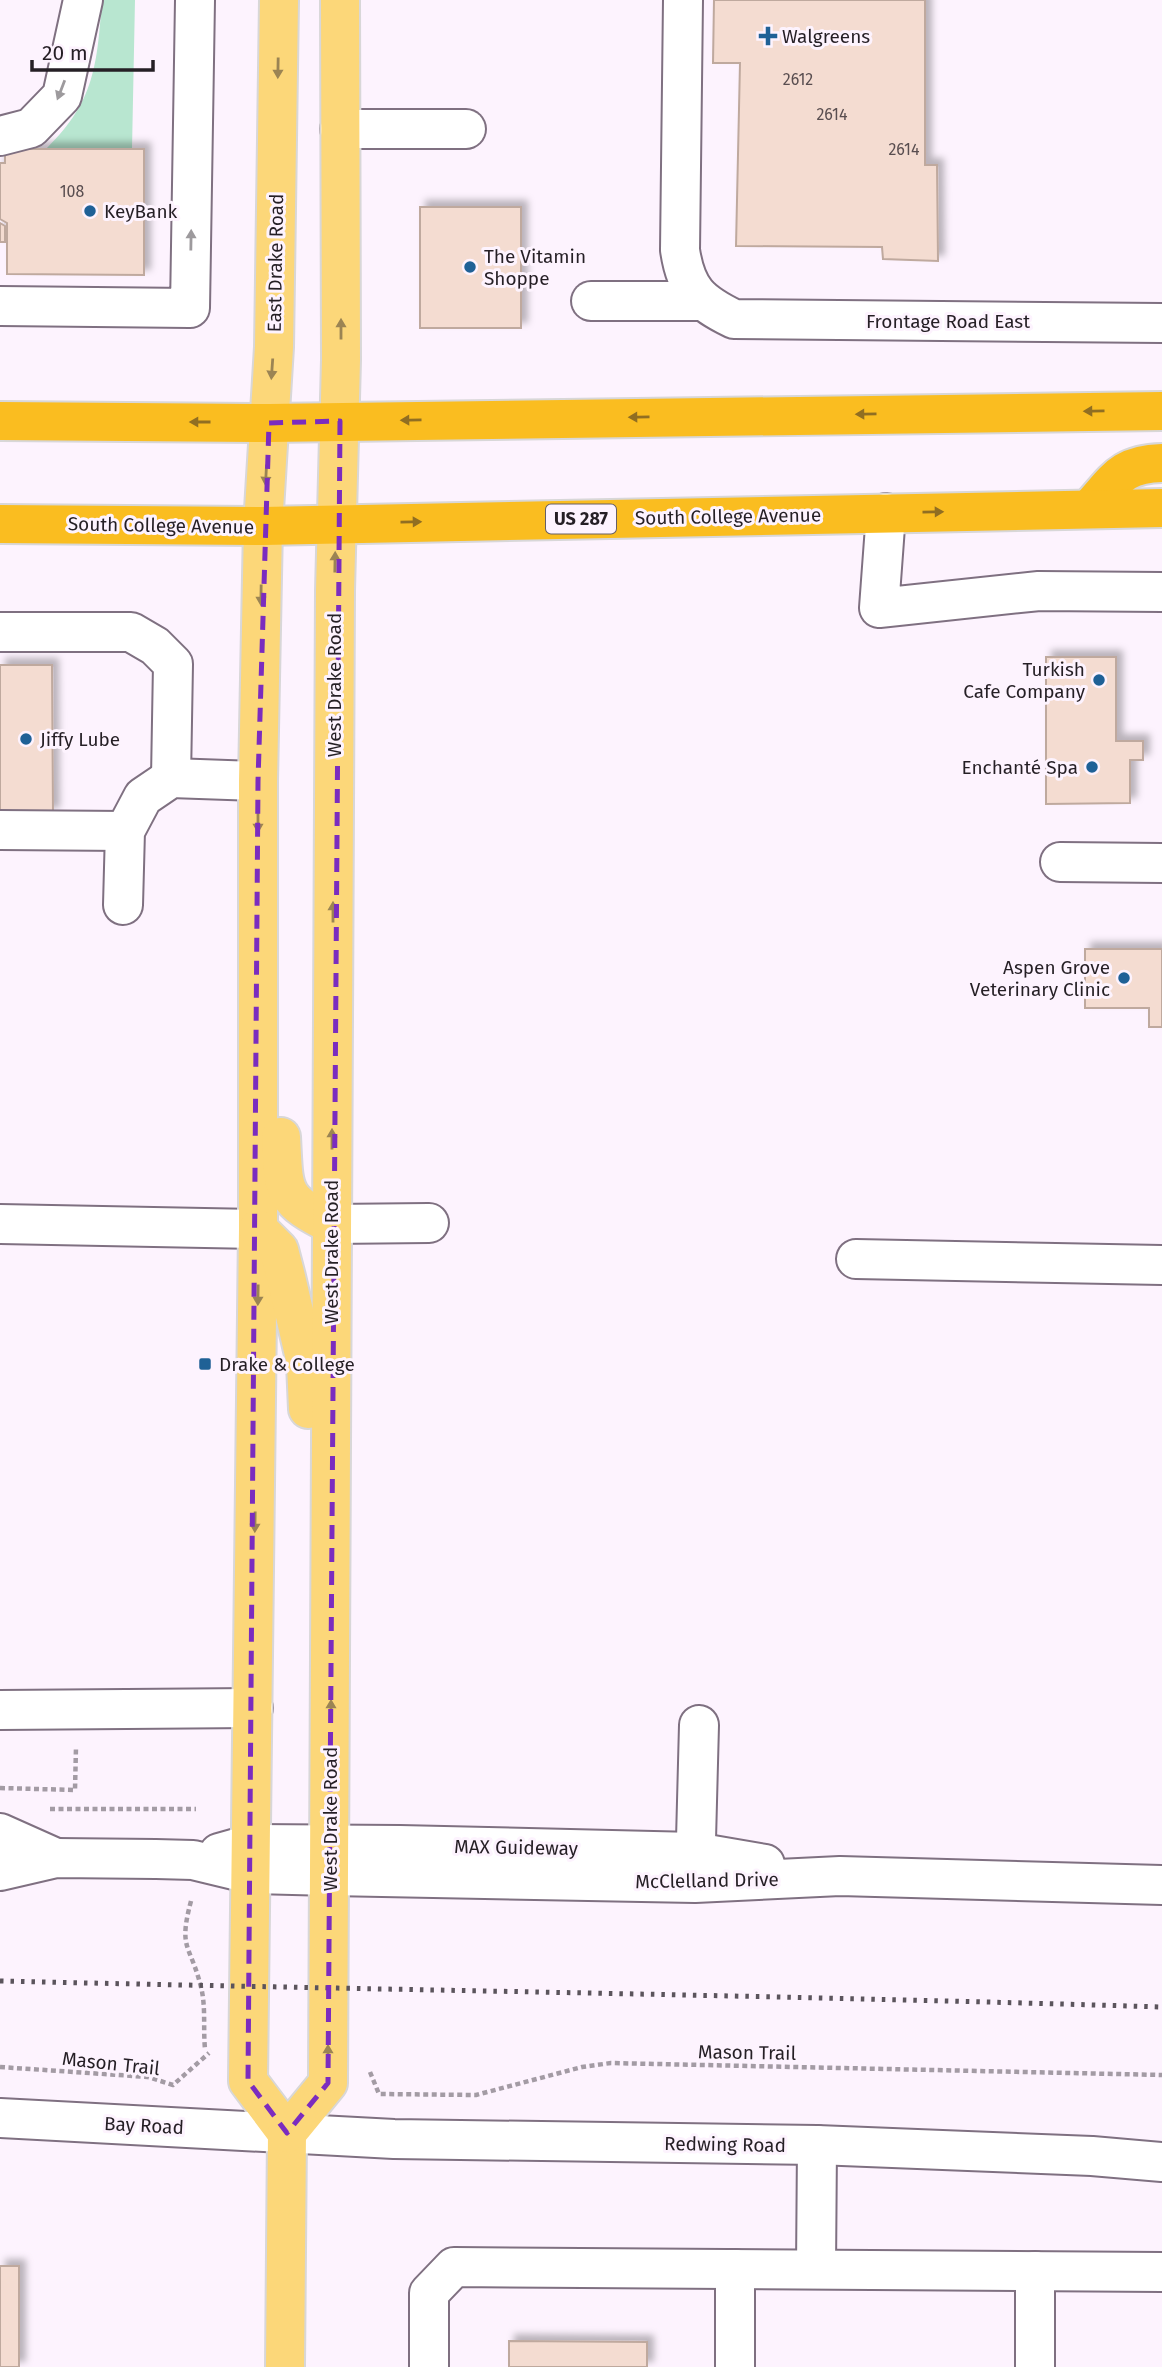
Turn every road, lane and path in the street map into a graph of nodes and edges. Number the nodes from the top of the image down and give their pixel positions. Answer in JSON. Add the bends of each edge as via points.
{"nodes":[{"id":1,"x":83,"y":0,"type":"edge"},
{"id":2,"x":195,"y":0,"type":"edge"},
{"id":3,"x":279,"y":0,"type":"edge"},
{"id":4,"x":340,"y":0,"type":"edge"},
{"id":5,"x":683,"y":0,"type":"edge"},
{"id":6,"x":340,"y":129,"type":"junction"},
{"id":7,"x":466,"y":129,"type":"dead end"},
{"id":8,"x":0,"y":136,"type":"edge"},
{"id":9,"x":591,"y":301,"type":"dead end"},
{"id":10,"x":0,"y":306,"type":"edge"},
{"id":11,"x":718,"y":310,"type":"junction"},
{"id":12,"x":1162,"y":323,"type":"edge"},
{"id":13,"x":1162,"y":411,"type":"edge"},
{"id":14,"x":0,"y":421,"type":"edge"},
{"id":15,"x":340,"y":421,"type":"junction"},
{"id":16,"x":269,"y":423,"type":"junction"},
{"id":17,"x":1162,"y":463,"type":"edge"},
{"id":18,"x":1162,"y":508,"type":"edge"},
{"id":19,"x":1089,"y":509,"type":"junction"},
{"id":20,"x":886,"y":513,"type":"junction"},
{"id":21,"x":335,"y":523,"type":"junction"},
{"id":22,"x":0,"y":524,"type":"edge"},
{"id":23,"x":263,"y":526,"type":"junction"},
{"id":24,"x":1162,"y":592,"type":"edge"},
{"id":25,"x":0,"y":632,"type":"edge"},
{"id":26,"x":171,"y":778,"type":"junction"},
{"id":27,"x":258,"y":781,"type":"junction"},
{"id":28,"x":0,"y":830,"type":"edge"},
{"id":29,"x":125,"y":831,"type":"junction"},
{"id":30,"x":1060,"y":862,"type":"dead end"},
{"id":31,"x":1162,"y":863,"type":"edge"},
{"id":32,"x":123,"y":905,"type":"dead end"},
{"id":33,"x":258,"y":1011,"type":"junction"},
{"id":34,"x":429,"y":1223,"type":"dead end"},
{"id":35,"x":0,"y":1224,"type":"edge"},
{"id":36,"x":331,"y":1224,"type":"junction"},
{"id":37,"x":258,"y":1229,"type":"junction"},
{"id":38,"x":856,"y":1259,"type":"dead end"},
{"id":39,"x":1162,"y":1265,"type":"edge"},
{"id":40,"x":331,"y":1524,"type":"junction"},
{"id":41,"x":253,"y":1708,"type":"junction"},
{"id":42,"x":0,"y":1710,"type":"edge"},
{"id":43,"x":699,"y":1725,"type":"dead end"},
{"id":44,"x":0,"y":1788,"type":"edge"},
{"id":45,"x":75,"y":1790,"type":"dead end"},
{"id":46,"x":42,"y":1809,"type":"dead end"},
{"id":47,"x":196,"y":1809,"type":"dead end"},
{"id":48,"x":0,"y":1833,"type":"edge"},
{"id":49,"x":56,"y":1858,"type":"junction"},
{"id":50,"x":251,"y":1859,"type":"junction"},
{"id":51,"x":330,"y":1860,"type":"junction"},
{"id":52,"x":695,"y":1868,"type":"junction"},
{"id":53,"x":0,"y":1871,"type":"edge"},
{"id":54,"x":193,"y":1877,"type":"junction"},
{"id":55,"x":1162,"y":1885,"type":"edge"},
{"id":56,"x":367,"y":2065,"type":"dead end"},
{"id":57,"x":0,"y":2067,"type":"edge"},
{"id":58,"x":1162,"y":2075,"type":"edge"},
{"id":59,"x":0,"y":2118,"type":"edge"},
{"id":60,"x":288,"y":2133,"type":"junction"},
{"id":61,"x":817,"y":2145,"type":"junction"},
{"id":62,"x":1162,"y":2162,"type":"edge"},
{"id":63,"x":816,"y":2268,"type":"junction"},
{"id":64,"x":735,"y":2269,"type":"junction"},
{"id":65,"x":1035,"y":2271,"type":"junction"},
{"id":66,"x":1162,"y":2272,"type":"edge"},
{"id":67,"x":285,"y":2367,"type":"edge"},
{"id":68,"x":429,"y":2367,"type":"edge"},
{"id":69,"x":734,"y":2367,"type":"edge"},
{"id":70,"x":1035,"y":2367,"type":"edge"}],
"edges":[{"from":1,"to":8,"type":"street","one_way":true,"via":[[62,96],[31,128]]},
{"from":10,"to":2,"type":"street","one_way":true,"via":[[190,308]]},
{"from":3,"to":16,"type":"main road","name":"East Drake Road","one_way":true},
{"from":4,"to":6,"type":"main road"},
{"from":5,"to":11,"type":"street","via":[[680,250],[692,290]]},
{"from":6,"to":7,"type":"street"},
{"from":15,"to":6,"type":"main road","one_way":true},
{"from":9,"to":11,"type":"street","name":"Frontage Road East"},
{"from":11,"to":12,"type":"street","name":"Frontage Road East"},
{"from":13,"to":15,"type":"highway","one_way":true},
{"from":16,"to":14,"type":"highway","one_way":true},
{"from":15,"to":16,"type":"highway"},
{"from":15,"to":21,"type":"main road"},
{"from":16,"to":23,"type":"main road","name":"East Drake Road","one_way":true},
{"from":17,"to":19,"type":"highway","via":[[1125,470]]},
{"from":18,"to":19,"type":"highway","name":"South College Avenue","number":"US 287"},
{"from":20,"to":19,"type":"highway","name":"South College Avenue","number":"US 287","one_way":true},
{"from":21,"to":20,"type":"highway","name":"South College Avenue","number":"US 287","one_way":true},
{"from":20,"to":24,"type":"street","via":[[880,608],[1040,591]]},
{"from":21,"to":23,"type":"highway","name":"South College Avenue","number":"US 287"},
{"from":36,"to":21,"type":"main road","name":"West Drake Road","one_way":true},
{"from":22,"to":23,"type":"highway","name":"South College Avenue","number":"US 287"},
{"from":23,"to":27,"type":"main road","one_way":true},
{"from":25,"to":26,"type":"street","via":[[131,632],[155,646],[173,664]]},
{"from":26,"to":27,"type":"street"},
{"from":26,"to":29,"type":"street","via":[[143,797]]},
{"from":27,"to":33,"type":"main road","one_way":true},
{"from":28,"to":29,"type":"street"},
{"from":29,"to":32,"type":"street"},
{"from":30,"to":31,"type":"street"},
{"from":33,"to":36,"type":"main road","via":[[275,1089],[283,1184],[298,1208]]},
{"from":33,"to":37,"type":"main road"},
{"from":34,"to":36,"type":"street"},
{"from":35,"to":37,"type":"street"},
{"from":36,"to":40,"type":"main road","name":"West Drake Road"},
{"from":37,"to":40,"type":"main road","via":[[279,1250],[297,1316],[318,1474]]},
{"from":37,"to":41,"type":"main road","one_way":true},
{"from":38,"to":39,"type":"street"},
{"from":51,"to":40,"type":"main road","name":"West Drake Road","one_way":true},
{"from":41,"to":42,"type":"street"},
{"from":41,"to":50,"type":"main road"},
{"from":43,"to":52,"type":"street"},
{"from":44,"to":45,"type":"path"},
{"from":46,"to":47,"type":"path"},
{"from":48,"to":49,"type":"street"},
{"from":49,"to":53,"type":"street"},
{"from":49,"to":54,"type":"street"},
{"from":50,"to":51,"type":"street"},
{"from":50,"to":54,"type":"street"},
{"from":50,"to":60,"type":"main road","via":[[248,2081]]},
{"from":51,"to":52,"type":"street","name":"McClelland Drive"},
{"from":60,"to":51,"type":"main road","name":"West Drake Road","one_way":true,"via":[[328,2084]]},
{"from":52,"to":55,"type":"street","name":"McClelland Drive","via":[[840,1877]]},
{"from":54,"to":57,"type":"path","name":"Mason Trail","via":[[184,1941],[200,1986],[206,2053],[173,2085],[148,2077]]},
{"from":56,"to":58,"type":"path","name":"Mason Trail","via":[[379,2094],[448,2095],[476,2095],[611,2063]]},
{"from":59,"to":60,"type":"street","name":"Bay Road"},
{"from":60,"to":61,"type":"street","name":"Redwing Road"},
{"from":60,"to":67,"type":"main road"},
{"from":61,"to":62,"type":"street","name":"Redwing Road"},
{"from":61,"to":63,"type":"street"},
{"from":63,"to":64,"type":"street"},
{"from":63,"to":65,"type":"street"},
{"from":64,"to":68,"type":"street","via":[[454,2267],[429,2293]]},
{"from":64,"to":69,"type":"street"},
{"from":65,"to":66,"type":"street"},
{"from":65,"to":70,"type":"street"}]}
